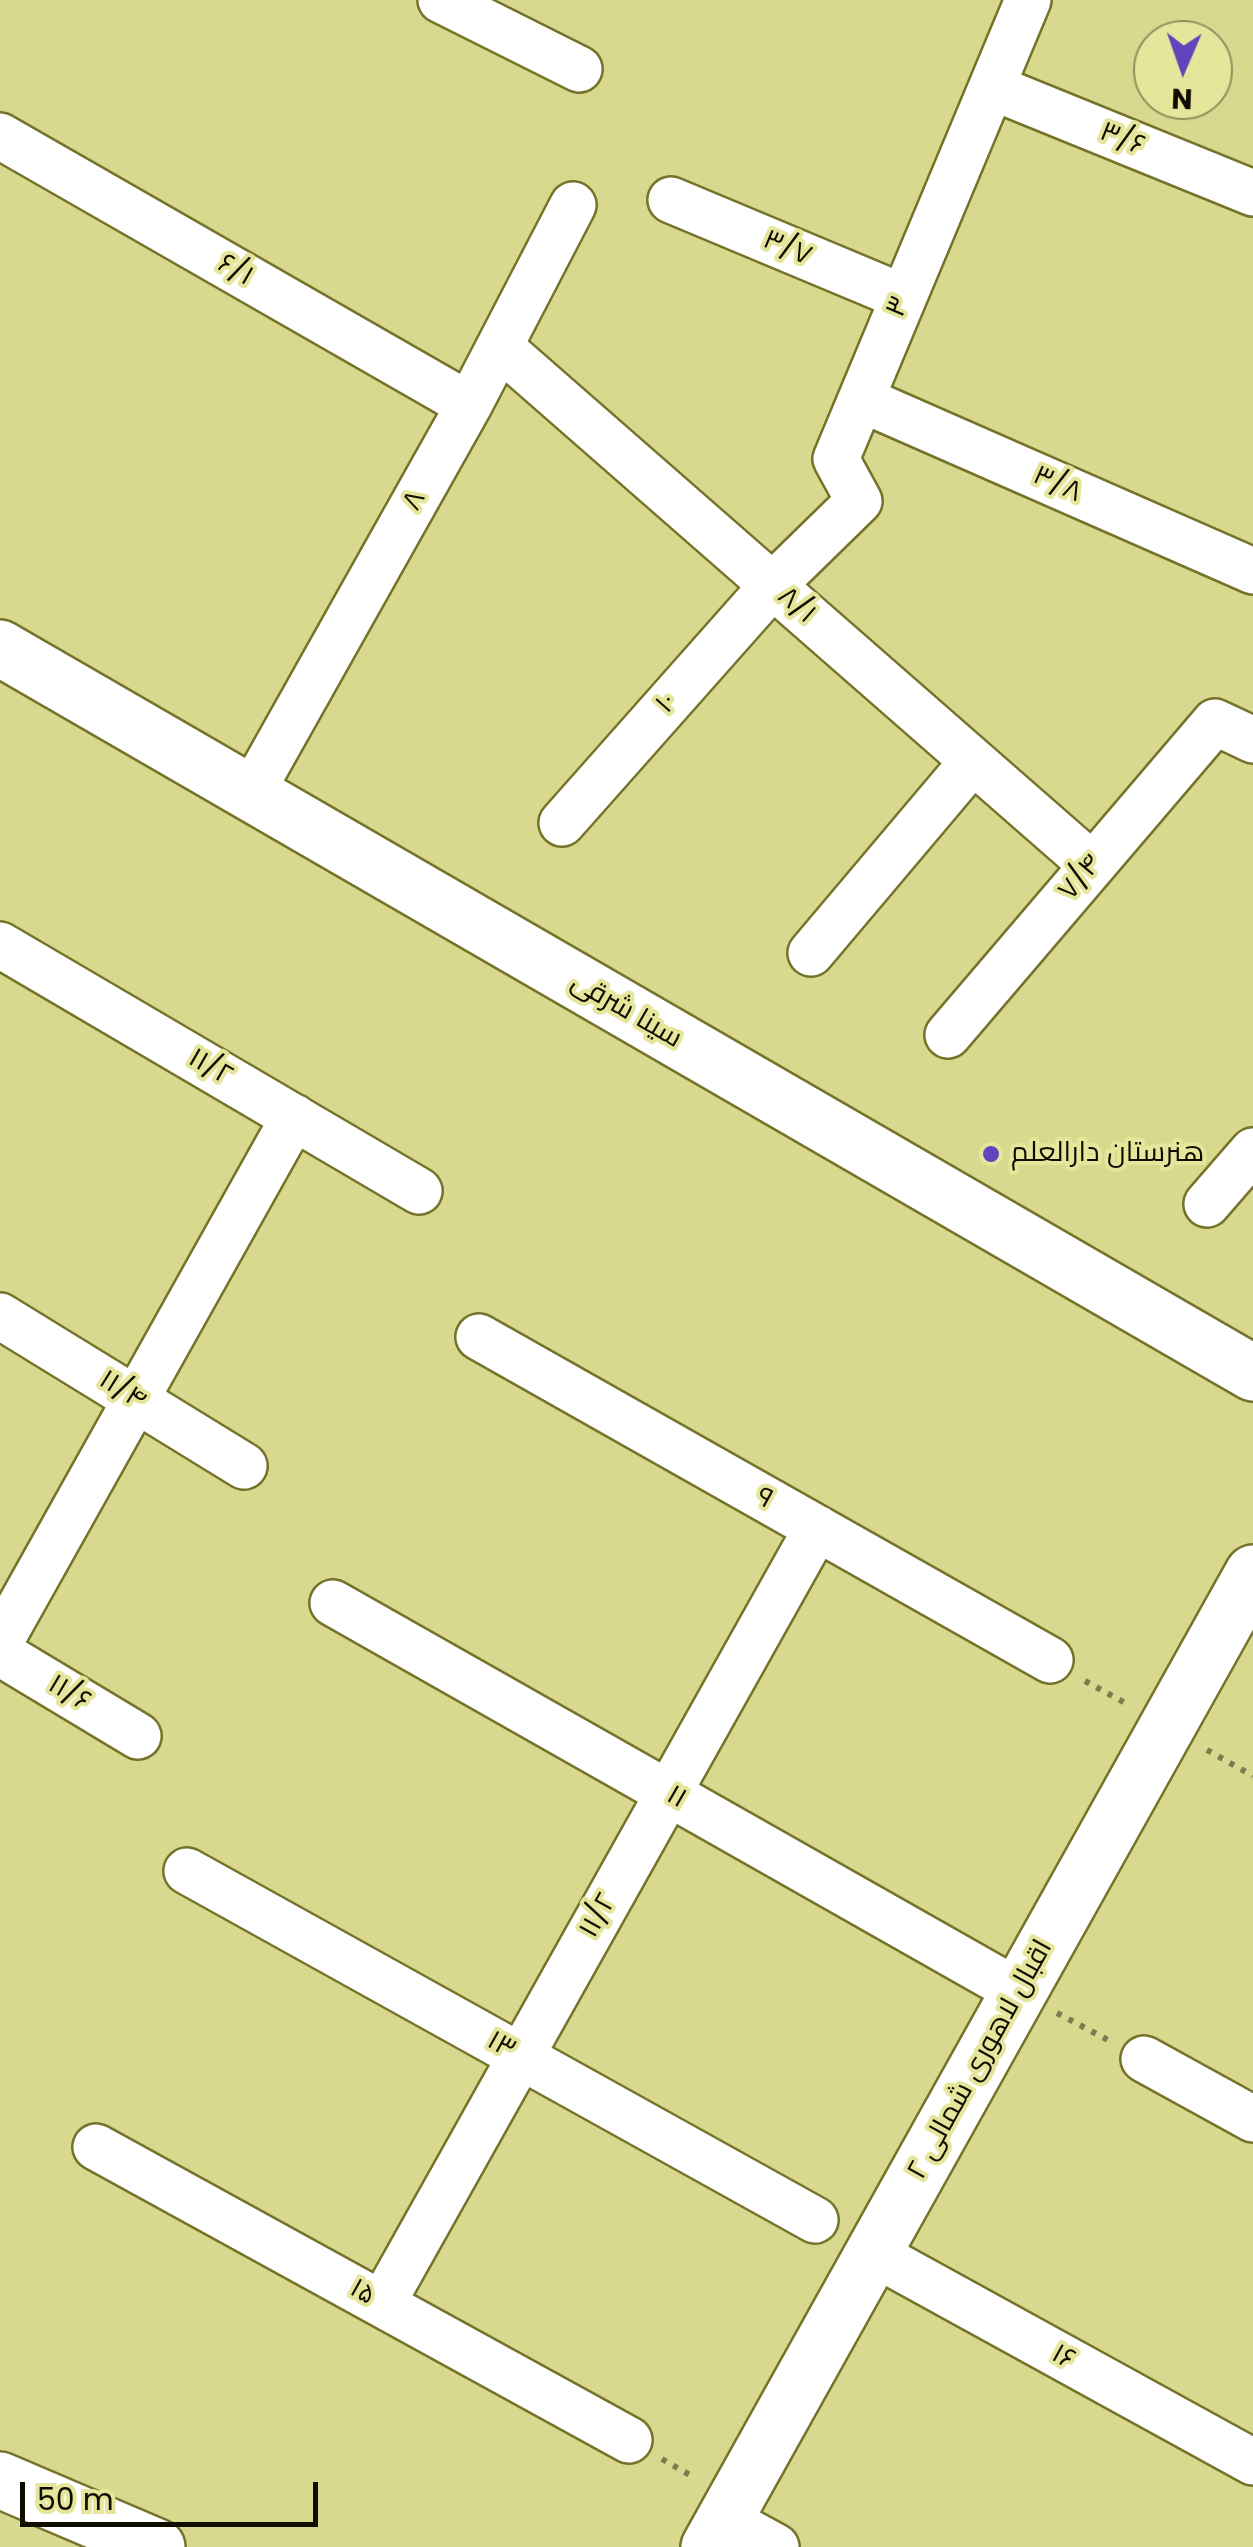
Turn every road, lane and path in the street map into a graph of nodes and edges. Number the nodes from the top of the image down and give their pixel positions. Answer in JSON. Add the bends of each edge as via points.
{"nodes":[{"id":1,"x":441,"y":0,"type":"edge"},
{"id":2,"x":1028,"y":0,"type":"edge"},
{"id":3,"x":580,"y":69,"type":"dead end"},
{"id":4,"x":992,"y":87,"type":"junction"},
{"id":5,"x":0,"y":136,"type":"edge"},
{"id":6,"x":1253,"y":193,"type":"edge"},
{"id":7,"x":672,"y":200,"type":"dead end"},
{"id":8,"x":573,"y":205,"type":"dead end"},
{"id":9,"x":903,"y":297,"type":"junction"},
{"id":10,"x":500,"y":347,"type":"junction"},
{"id":11,"x":861,"y":398,"type":"junction"},
{"id":12,"x":469,"y":405,"type":"junction"},
{"id":13,"x":1253,"y":571,"type":"edge"},
{"id":14,"x":772,"y":586,"type":"junction"},
{"id":15,"x":0,"y":648,"type":"edge"},
{"id":16,"x":1234,"y":731,"type":"edge"},
{"id":17,"x":973,"y":761,"type":"junction"},
{"id":18,"x":251,"y":793,"type":"junction"},
{"id":19,"x":562,"y":823,"type":"dead end"},
{"id":20,"x":1092,"y":865,"type":"junction"},
{"id":21,"x":0,"y":945,"type":"edge"},
{"id":22,"x":811,"y":953,"type":"dead end"},
{"id":23,"x":948,"y":1035,"type":"dead end"},
{"id":24,"x":294,"y":1117,"type":"junction"},
{"id":25,"x":1253,"y":1151,"type":"edge"},
{"id":26,"x":420,"y":1190,"type":"dead end"},
{"id":27,"x":1207,"y":1204,"type":"dead end"},
{"id":28,"x":0,"y":1316,"type":"edge"},
{"id":29,"x":479,"y":1338,"type":"dead end"},
{"id":30,"x":1253,"y":1374,"type":"edge"},
{"id":31,"x":136,"y":1400,"type":"junction"},
{"id":32,"x":244,"y":1466,"type":"dead end"},
{"id":33,"x":816,"y":1528,"type":"junction"},
{"id":34,"x":1253,"y":1572,"type":"edge"},
{"id":35,"x":332,"y":1603,"type":"dead end"},
{"id":36,"x":0,"y":1642,"type":"edge"},
{"id":37,"x":0,"y":1653,"type":"edge"},
{"id":38,"x":1050,"y":1660,"type":"dead end"},
{"id":39,"x":138,"y":1736,"type":"dead end"},
{"id":40,"x":668,"y":1794,"type":"junction"},
{"id":41,"x":188,"y":1872,"type":"dead end"},
{"id":42,"x":1019,"y":1992,"type":"junction"},
{"id":43,"x":520,"y":2057,"type":"junction"},
{"id":44,"x":1144,"y":2060,"type":"joint"},
{"id":45,"x":1253,"y":2119,"type":"edge"},
{"id":46,"x":96,"y":2146,"type":"dead end"},
{"id":47,"x":816,"y":2220,"type":"dead end"},
{"id":48,"x":873,"y":2253,"type":"junction"},
{"id":49,"x":382,"y":2304,"type":"junction"},
{"id":50,"x":629,"y":2440,"type":"joint"},
{"id":51,"x":1253,"y":2462,"type":"edge"},
{"id":52,"x":0,"y":2480,"type":"edge"},
{"id":53,"x":723,"y":2522,"type":"edge"},
{"id":54,"x":157,"y":2547,"type":"edge"},
{"id":55,"x":776,"y":2547,"type":"edge"}],
"edges":[{"from":1,"to":3,"type":"street"},
{"from":2,"to":4,"type":"street","name":"۳"},
{"from":4,"to":6,"type":"street","name":"۳/۶"},
{"from":4,"to":9,"type":"street","name":"۳"},
{"from":5,"to":12,"type":"street","name":"۶/۱"},
{"from":7,"to":9,"type":"street","name":"۳/۷"},
{"from":8,"to":10,"type":"street","name":"۸"},
{"from":9,"to":11,"type":"street","name":"۳"},
{"from":10,"to":12,"type":"street","name":"۸"},
{"from":10,"to":14,"type":"street","name":"۸/۱"},
{"from":11,"to":13,"type":"street","name":"۳/۸"},
{"from":11,"to":14,"type":"street","name":"۳","via":[[836,459],[859,501]]},
{"from":12,"to":18,"type":"street","name":"۸"},
{"from":14,"to":17,"type":"street","name":"۸/۱"},
{"from":14,"to":19,"type":"street","name":"۱۰"},
{"from":15,"to":18,"type":"street","name":"سینا شرقی"},
{"from":16,"to":20,"type":"street","name":"۷/۴"},
{"from":17,"to":20,"type":"street","name":"۸/۱"},
{"from":17,"to":22,"type":"street"},
{"from":18,"to":30,"type":"street","name":"سینا شرقی"},
{"from":20,"to":23,"type":"street","name":"۷/۴"},
{"from":21,"to":24,"type":"street","name":"۱۱/۲"},
{"from":24,"to":26,"type":"street","name":"۱۱/۲"},
{"from":24,"to":31,"type":"street"},
{"from":25,"to":27,"type":"street"},
{"from":28,"to":31,"type":"street","name":"۱۱/۴"},
{"from":29,"to":33,"type":"street","name":"۹"},
{"from":31,"to":32,"type":"street","name":"۱۱/۴"},
{"from":31,"to":36,"type":"street"},
{"from":33,"to":38,"type":"street","name":"۹"},
{"from":33,"to":40,"type":"street","name":"۱۱/۲"},
{"from":34,"to":42,"type":"street","name":"اقبال لاهوری شمالی ۲"},
{"from":35,"to":40,"type":"street","name":"۱۱"},
{"from":37,"to":39,"type":"street","name":"۱۱/۶"},
{"from":40,"to":42,"type":"street","name":"۱۱"},
{"from":40,"to":43,"type":"street","name":"۱۱/۲"},
{"from":41,"to":43,"type":"street","name":"۱۳"},
{"from":42,"to":44,"type":"path"},
{"from":42,"to":48,"type":"street","name":"اقبال لاهوری شمالی ۲"},
{"from":43,"to":47,"type":"street","name":"۱۳"},
{"from":43,"to":49,"type":"street","name":"۱۱/۲"},
{"from":44,"to":45,"type":"street"},
{"from":46,"to":49,"type":"street","name":"۱۵"},
{"from":48,"to":51,"type":"street","name":"۱۶"},
{"from":48,"to":53,"type":"street","name":"اقبال لاهوری شمالی ۲"},
{"from":49,"to":50,"type":"street","name":"۱۵"},
{"from":50,"to":53,"type":"path"},
{"from":52,"to":54,"type":"street"},
{"from":53,"to":55,"type":"street"}]}
